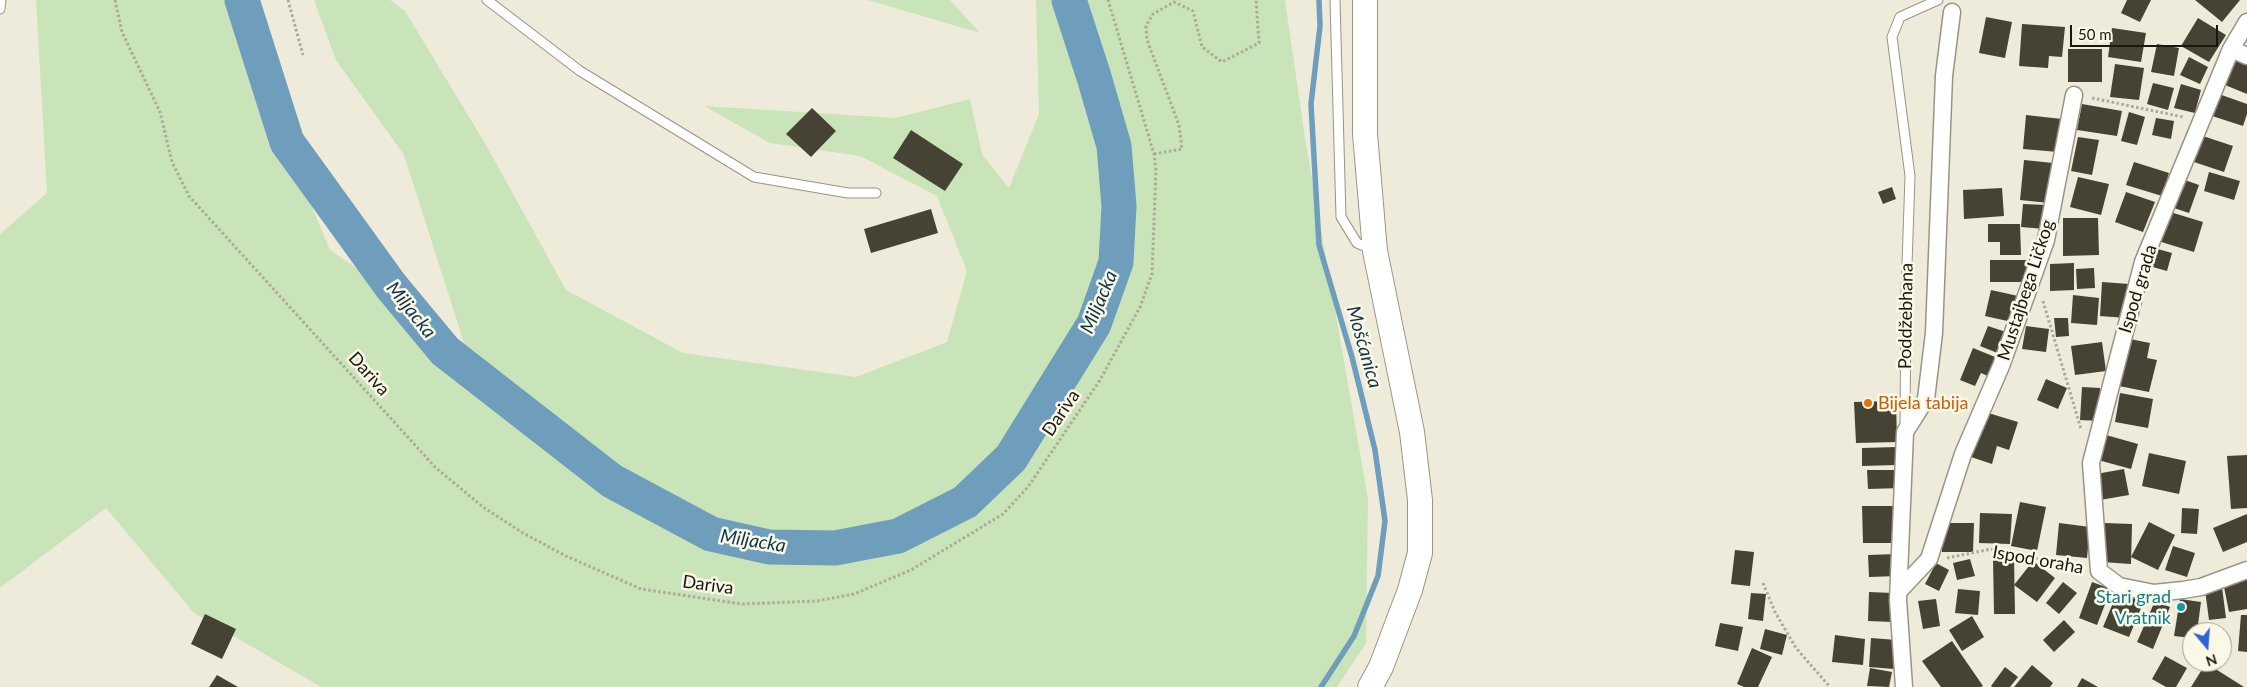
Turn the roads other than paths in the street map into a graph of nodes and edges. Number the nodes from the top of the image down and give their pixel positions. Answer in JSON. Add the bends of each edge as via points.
{"nodes":[{"id":1,"x":1,"y":0,"type":"edge"},
{"id":2,"x":487,"y":0,"type":"edge"},
{"id":3,"x":1335,"y":0,"type":"edge"},
{"id":4,"x":1365,"y":0,"type":"edge"},
{"id":5,"x":1938,"y":0,"type":"edge"},
{"id":6,"x":0,"y":9,"type":"edge"},
{"id":7,"x":1952,"y":12,"type":"dead end"},
{"id":8,"x":2247,"y":22,"type":"edge"},
{"id":9,"x":2231,"y":49,"type":"junction"},
{"id":10,"x":2247,"y":56,"type":"edge"},
{"id":11,"x":2074,"y":95,"type":"road end"},
{"id":12,"x":876,"y":193,"type":"dead end"},
{"id":13,"x":1375,"y":251,"type":"junction"},
{"id":14,"x":1905,"y":432,"type":"junction"},
{"id":15,"x":2247,"y":570,"type":"edge"},
{"id":16,"x":2099,"y":571,"type":"joint"},
{"id":17,"x":1900,"y":590,"type":"junction"},
{"id":18,"x":1370,"y":687,"type":"edge"},
{"id":19,"x":1904,"y":687,"type":"edge"}],
"edges":[{"from":1,"to":6,"type":"lane"},
{"from":2,"to":12,"type":"lane","via":[[580,71],[754,178],[848,194]]},
{"from":3,"to":13,"type":"lane","via":[[1341,217],[1357,243]]},
{"from":4,"to":13,"type":"main road","via":[[1365,134]]},
{"from":5,"to":14,"type":"lane","name":"Poddžebhana","via":[[1900,18],[1892,36],[1910,176]]},
{"from":7,"to":14,"type":"street","via":[[1944,76],[1934,333],[1926,399]]},
{"from":8,"to":9,"type":"street","name":"Ispod grada"},
{"from":9,"to":10,"type":"street"},
{"from":9,"to":16,"type":"street","name":"Ispod grada","via":[[2143,262],[2091,463]]},
{"from":11,"to":17,"type":"street","name":"Mustajbega Ličkog","via":[[2046,240],[2001,366],[1963,454],[1929,559]]},
{"from":13,"to":18,"type":"main road","via":[[1412,432],[1420,500],[1420,553],[1410,590]]},
{"from":14,"to":17,"type":"street","name":"Poddžebhana"},
{"from":15,"to":16,"type":"street","name":"Ispod oraha","via":[[2201,587],[2154,593],[2119,586]]},
{"from":17,"to":19,"type":"street","name":"Poddžebhana"}]}
